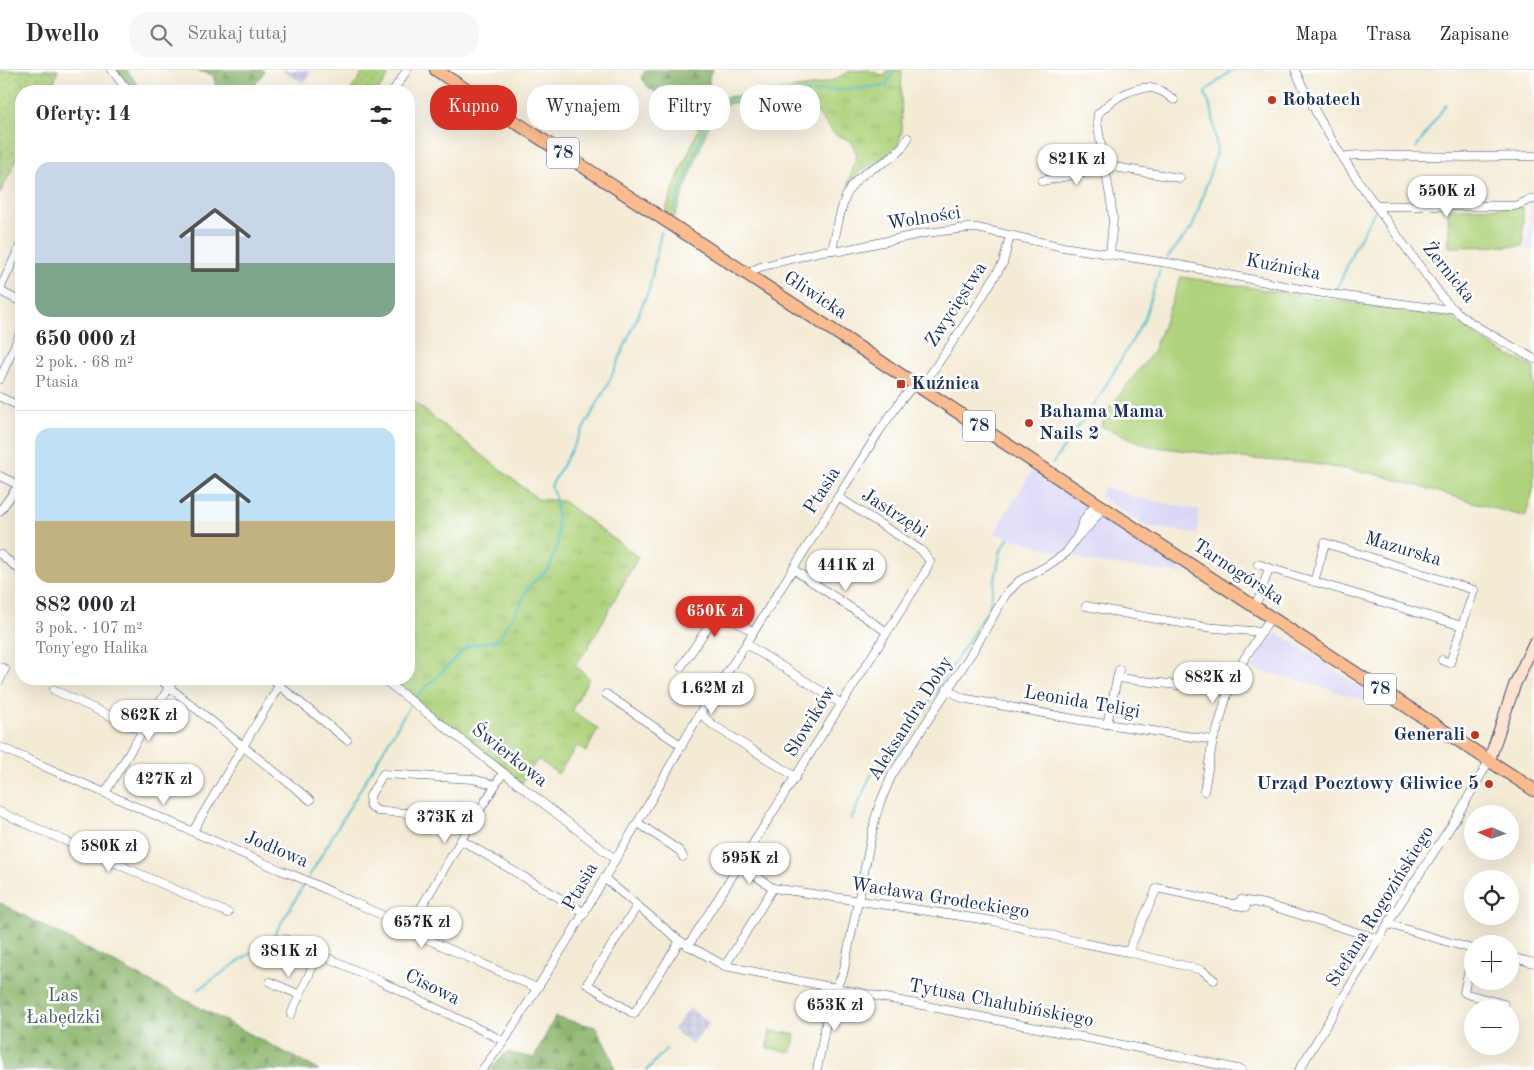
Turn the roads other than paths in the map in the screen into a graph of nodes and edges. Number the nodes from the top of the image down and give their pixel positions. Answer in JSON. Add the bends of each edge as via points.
{"nodes":[{"id":1,"x":112,"y":70,"type":"edge"},
{"id":2,"x":407,"y":70,"type":"edge"},
{"id":3,"x":436,"y":70,"type":"edge"},
{"id":4,"x":1295,"y":70,"type":"edge"},
{"id":5,"x":123,"y":85,"type":"edge"},
{"id":6,"x":397,"y":85,"type":"edge"},
{"id":7,"x":1174,"y":100,"type":"dead end"},
{"id":8,"x":908,"y":138,"type":"dead end"},
{"id":9,"x":1534,"y":156,"type":"edge"},
{"id":10,"x":1343,"y":158,"type":"junction"},
{"id":11,"x":1106,"y":168,"type":"junction"},
{"id":12,"x":1180,"y":178,"type":"dead end"},
{"id":13,"x":1042,"y":181,"type":"dead end"},
{"id":14,"x":1534,"y":199,"type":"edge"},
{"id":15,"x":1377,"y":206,"type":"junction"},
{"id":16,"x":1010,"y":236,"type":"junction"},
{"id":17,"x":832,"y":250,"type":"junction"},
{"id":18,"x":1110,"y":254,"type":"junction"},
{"id":19,"x":15,"y":257,"type":"edge"},
{"id":20,"x":749,"y":275,"type":"junction"},
{"id":21,"x":0,"y":290,"type":"edge"},
{"id":22,"x":15,"y":299,"type":"edge"},
{"id":23,"x":1451,"y":308,"type":"junction"},
{"id":24,"x":15,"y":344,"type":"edge"},
{"id":25,"x":1534,"y":359,"type":"edge"},
{"id":26,"x":0,"y":379,"type":"edge"},
{"id":27,"x":918,"y":386,"type":"junction"},
{"id":28,"x":0,"y":397,"type":"edge"},
{"id":29,"x":15,"y":404,"type":"edge"},
{"id":30,"x":0,"y":476,"type":"edge"},
{"id":31,"x":15,"y":484,"type":"edge"},
{"id":32,"x":15,"y":491,"type":"edge"},
{"id":33,"x":838,"y":497,"type":"junction"},
{"id":34,"x":1099,"y":505,"type":"junction"},
{"id":35,"x":0,"y":511,"type":"edge"},
{"id":36,"x":0,"y":554,"type":"edge"},
{"id":37,"x":930,"y":561,"type":"joint"},
{"id":38,"x":1258,"y":564,"type":"dead end"},
{"id":39,"x":15,"y":565,"type":"edge"},
{"id":40,"x":1269,"y":568,"type":"junction"},
{"id":41,"x":793,"y":569,"type":"junction"},
{"id":42,"x":1314,"y":582,"type":"junction"},
{"id":43,"x":1086,"y":606,"type":"dead end"},
{"id":44,"x":1254,"y":606,"type":"junction"},
{"id":45,"x":1271,"y":618,"type":"junction"},
{"id":46,"x":1462,"y":626,"type":"junction"},
{"id":47,"x":753,"y":632,"type":"junction"},
{"id":48,"x":887,"y":632,"type":"junction"},
{"id":49,"x":1262,"y":632,"type":"junction"},
{"id":50,"x":1534,"y":643,"type":"edge"},
{"id":51,"x":746,"y":644,"type":"junction"},
{"id":52,"x":1442,"y":660,"type":"dead end"},
{"id":53,"x":0,"y":667,"type":"edge"},
{"id":54,"x":681,"y":667,"type":"dead end"},
{"id":55,"x":0,"y":680,"type":"edge"},
{"id":56,"x":166,"y":685,"type":"edge"},
{"id":57,"x":280,"y":685,"type":"edge"},
{"id":58,"x":285,"y":685,"type":"edge"},
{"id":59,"x":391,"y":685,"type":"edge"},
{"id":60,"x":169,"y":687,"type":"junction"},
{"id":61,"x":947,"y":689,"type":"junction"},
{"id":62,"x":54,"y":690,"type":"dead end"},
{"id":63,"x":1228,"y":691,"type":"junction"},
{"id":64,"x":606,"y":694,"type":"dead end"},
{"id":65,"x":842,"y":704,"type":"junction"},
{"id":66,"x":700,"y":713,"type":"junction"},
{"id":67,"x":1107,"y":724,"type":"junction"},
{"id":68,"x":143,"y":731,"type":"junction"},
{"id":69,"x":347,"y":740,"type":"dead end"},
{"id":70,"x":1213,"y":740,"type":"junction"},
{"id":71,"x":244,"y":746,"type":"junction"},
{"id":72,"x":682,"y":746,"type":"junction"},
{"id":73,"x":0,"y":747,"type":"edge"},
{"id":74,"x":1489,"y":761,"type":"junction"},
{"id":75,"x":503,"y":773,"type":"junction"},
{"id":76,"x":796,"y":776,"type":"junction"},
{"id":77,"x":495,"y":785,"type":"junction"},
{"id":78,"x":1534,"y":790,"type":"edge"},
{"id":79,"x":1204,"y":791,"type":"dead end"},
{"id":80,"x":105,"y":793,"type":"junction"},
{"id":81,"x":310,"y":800,"type":"dead end"},
{"id":82,"x":0,"y":812,"type":"edge"},
{"id":83,"x":472,"y":823,"type":"junction"},
{"id":84,"x":638,"y":823,"type":"junction"},
{"id":85,"x":193,"y":831,"type":"junction"},
{"id":86,"x":461,"y":840,"type":"junction"},
{"id":87,"x":683,"y":857,"type":"dead end"},
{"id":88,"x":615,"y":859,"type":"junction"},
{"id":89,"x":740,"y":865,"type":"junction"},
{"id":90,"x":604,"y":878,"type":"junction"},
{"id":91,"x":773,"y":888,"type":"junction"},
{"id":92,"x":858,"y":902,"type":"junction"},
{"id":93,"x":1235,"y":905,"type":"junction"},
{"id":94,"x":637,"y":906,"type":"junction"},
{"id":95,"x":1246,"y":907,"type":"dead end"},
{"id":96,"x":228,"y":913,"type":"dead end"},
{"id":97,"x":585,"y":913,"type":"junction"},
{"id":98,"x":1388,"y":924,"type":"junction"},
{"id":99,"x":409,"y":928,"type":"junction"},
{"id":100,"x":285,"y":939,"type":"dead end"},
{"id":101,"x":1379,"y":939,"type":"junction"},
{"id":102,"x":680,"y":941,"type":"junction"},
{"id":103,"x":688,"y":946,"type":"junction"},
{"id":104,"x":1464,"y":947,"type":"edge"},
{"id":105,"x":1128,"y":952,"type":"junction"},
{"id":106,"x":318,"y":955,"type":"junction"},
{"id":107,"x":1519,"y":959,"type":"edge"},
{"id":108,"x":1534,"y":963,"type":"edge"},
{"id":109,"x":725,"y":966,"type":"junction"},
{"id":110,"x":1214,"y":980,"type":"dead end"},
{"id":111,"x":270,"y":982,"type":"dead end"},
{"id":112,"x":537,"y":988,"type":"junction"},
{"id":113,"x":834,"y":988,"type":"junction"},
{"id":114,"x":1464,"y":990,"type":"edge"},
{"id":115,"x":300,"y":995,"type":"junction"},
{"id":116,"x":1489,"y":1000,"type":"edge"},
{"id":117,"x":291,"y":1014,"type":"dead end"},
{"id":118,"x":504,"y":1041,"type":"junction"},
{"id":119,"x":482,"y":1070,"type":"edge"},
{"id":120,"x":817,"y":1070,"type":"edge"},
{"id":121,"x":1242,"y":1070,"type":"edge"},
{"id":122,"x":1298,"y":1070,"type":"edge"}],
"edges":[{"from":1,"to":5,"type":"street"},
{"from":2,"to":6,"type":"street"},
{"from":3,"to":20,"type":"main road","name":"Gliwicka","number":"78"},
{"from":4,"to":10,"type":"street","name":"Żernicka"},
{"from":7,"to":11,"type":"street","via":[[1162,91],[1138,89],[1126,93],[1098,114]]},
{"from":8,"to":17,"type":"street","via":[[891,160],[853,184],[847,194]]},
{"from":9,"to":10,"type":"street","via":[[1358,155]]},
{"from":10,"to":15,"type":"street","name":"Żernicka"},
{"from":11,"to":12,"type":"street"},
{"from":11,"to":13,"type":"street"},
{"from":11,"to":18,"type":"street","via":[[1113,219]]},
{"from":14,"to":15,"type":"street","via":[[1514,206]]},
{"from":15,"to":23,"type":"street","name":"Żernicka"},
{"from":16,"to":17,"type":"street","name":"Wolności","via":[[968,228]]},
{"from":16,"to":18,"type":"street","name":"Wolności"},
{"from":16,"to":27,"type":"street","name":"Zwycięstwa","via":[[1003,263],[973,312]]},
{"from":17,"to":20,"type":"street","name":"Wolności","via":[[760,267]]},
{"from":18,"to":23,"type":"street","name":"Kuźnicka","via":[[1316,292]]},
{"from":19,"to":21,"type":"street"},
{"from":20,"to":27,"type":"main road","name":"Gliwicka","number":"78"},
{"from":21,"to":22,"type":"street"},
{"from":23,"to":25,"type":"street","name":"Żernicka"},
{"from":24,"to":26,"type":"street"},
{"from":27,"to":33,"type":"street","name":"Ptasia","via":[[902,399]]},
{"from":27,"to":34,"type":"main road","name":"Tarnogórska","number":"78"},
{"from":28,"to":29,"type":"street"},
{"from":30,"to":31,"type":"street"},
{"from":32,"to":35,"type":"street"},
{"from":33,"to":37,"type":"street","name":"Jastrzębi","via":[[921,550]]},
{"from":33,"to":41,"type":"street","name":"Ptasia"},
{"from":34,"to":44,"type":"main road","name":"Tarnogórska","number":"78"},
{"from":34,"to":61,"type":"street","name":"Aleksandra Doby","via":[[1092,508],[1077,537],[1062,556],[1019,580],[1006,594]]},
{"from":36,"to":39,"type":"street"},
{"from":37,"to":48,"type":"street","name":"Słowików"},
{"from":38,"to":40,"type":"street"},
{"from":40,"to":42,"type":"street"},
{"from":40,"to":44,"type":"street"},
{"from":41,"to":47,"type":"street","name":"Ptasia"},
{"from":41,"to":48,"type":"street"},
{"from":42,"to":46,"type":"street"},
{"from":42,"to":46,"type":"street","name":"Mazurska","via":[[1325,543],[1474,590]]},
{"from":43,"to":49,"type":"street","via":[[1205,627]]},
{"from":44,"to":45,"type":"main road","name":"Tarnogórska","number":"78"},
{"from":45,"to":49,"type":"street"},
{"from":45,"to":74,"type":"main road","name":"Tarnogórska","number":"78"},
{"from":46,"to":52,"type":"street","name":"Mazurska","via":[[1450,663]]},
{"from":47,"to":51,"type":"street","name":"Ptasia"},
{"from":47,"to":54,"type":"street","via":[[719,611]]},
{"from":48,"to":65,"type":"street","name":"Słowików"},
{"from":49,"to":63,"type":"street","via":[[1236,672]]},
{"from":50,"to":74,"type":"street","via":[[1515,684]]},
{"from":51,"to":65,"type":"street"},
{"from":51,"to":66,"type":"street","name":"Ptasia"},
{"from":53,"to":55,"type":"street","via":[[5,669]]},
{"from":56,"to":60,"type":"street"},
{"from":57,"to":71,"type":"street"},
{"from":58,"to":69,"type":"street"},
{"from":59,"to":75,"type":"street","name":"Świerkowa"},
{"from":60,"to":68,"type":"street"},
{"from":60,"to":71,"type":"street"},
{"from":61,"to":67,"type":"street","name":"Leonida Teligi","via":[[962,698]]},
{"from":61,"to":92,"type":"street","name":"Aleksandra Doby","via":[[882,796]]},
{"from":62,"to":68,"type":"street"},
{"from":63,"to":67,"type":"street","via":[[1118,674]]},
{"from":63,"to":70,"type":"street"},
{"from":64,"to":72,"type":"street"},
{"from":65,"to":76,"type":"street","name":"Słowików"},
{"from":66,"to":72,"type":"street","name":"Ptasia"},
{"from":66,"to":76,"type":"street","via":[[713,725]]},
{"from":67,"to":70,"type":"street","name":"Leonida Teligi"},
{"from":68,"to":80,"type":"street"},
{"from":70,"to":79,"type":"street"},
{"from":71,"to":81,"type":"street"},
{"from":71,"to":85,"type":"street"},
{"from":72,"to":84,"type":"street","name":"Ptasia"},
{"from":73,"to":80,"type":"street","name":"Jodłowa"},
{"from":74,"to":78,"type":"main road","name":"Tarnogórska","number":"78"},
{"from":74,"to":98,"type":"street","name":"Stefana Rogozińskiego"},
{"from":75,"to":77,"type":"street"},
{"from":75,"to":88,"type":"street","name":"Świerkowa"},
{"from":76,"to":89,"type":"street","name":"Słowików"},
{"from":77,"to":83,"type":"street"},
{"from":77,"to":83,"type":"street","name":"Świerkowa","via":[[473,779],[384,774],[370,796],[370,805],[377,811],[450,816]]},
{"from":80,"to":85,"type":"street","name":"Jodłowa"},
{"from":82,"to":96,"type":"street"},
{"from":83,"to":86,"type":"street"},
{"from":84,"to":87,"type":"street"},
{"from":84,"to":88,"type":"street","name":"Ptasia"},
{"from":85,"to":99,"type":"street","name":"Jodłowa"},
{"from":86,"to":97,"type":"street"},
{"from":86,"to":99,"type":"street"},
{"from":88,"to":90,"type":"street","name":"Ptasia"},
{"from":89,"to":91,"type":"street"},
{"from":89,"to":103,"type":"street","name":"Słowików"},
{"from":90,"to":94,"type":"street","name":"Tytusa Chałubińskiego"},
{"from":90,"to":97,"type":"street","name":"Ptasia"},
{"from":91,"to":92,"type":"street","name":"Wacława Grodeckiego"},
{"from":91,"to":109,"type":"street"},
{"from":92,"to":105,"type":"street","name":"Wacława Grodeckiego","via":[[994,921]]},
{"from":92,"to":113,"type":"street","name":"Aleksandra Doby","via":[[843,974]]},
{"from":93,"to":95,"type":"street"},
{"from":93,"to":101,"type":"street","via":[[1241,900],[1265,904]]},
{"from":93,"to":105,"type":"street","via":[[1157,888]]},
{"from":94,"to":102,"type":"street","name":"Tytusa Chałubińskiego"},
{"from":94,"to":102,"type":"street","via":[[587,984],[634,1014]]},
{"from":97,"to":112,"type":"street","name":"Ptasia"},
{"from":98,"to":101,"type":"street","name":"Stefana Rogozińskiego"},
{"from":98,"to":104,"type":"street"},
{"from":99,"to":112,"type":"street","name":"Jodłowa","via":[[420,936]]},
{"from":100,"to":106,"type":"street","name":"Cisowa"},
{"from":101,"to":122,"type":"street","name":"Stefana Rogozińskiego"},
{"from":102,"to":103,"type":"street","name":"Tytusa Chałubińskiego"},
{"from":103,"to":109,"type":"street","name":"Tytusa Chałubińskiego"},
{"from":105,"to":110,"type":"street","name":"Wacława Grodeckiego","via":[[1202,970]]},
{"from":106,"to":115,"type":"street"},
{"from":106,"to":118,"type":"street","name":"Cisowa"},
{"from":107,"to":108,"type":"street"},
{"from":109,"to":113,"type":"street","name":"Tytusa Chałubińskiego"},
{"from":111,"to":115,"type":"street"},
{"from":112,"to":118,"type":"street","name":"Ptasia"},
{"from":113,"to":120,"type":"street","name":"Aleksandra Doby"},
{"from":113,"to":121,"type":"street","name":"Tytusa Chałubińskiego"},
{"from":114,"to":116,"type":"street","via":[[1467,994]]},
{"from":115,"to":117,"type":"street"},
{"from":118,"to":119,"type":"street","name":"Ptasia"}]}
